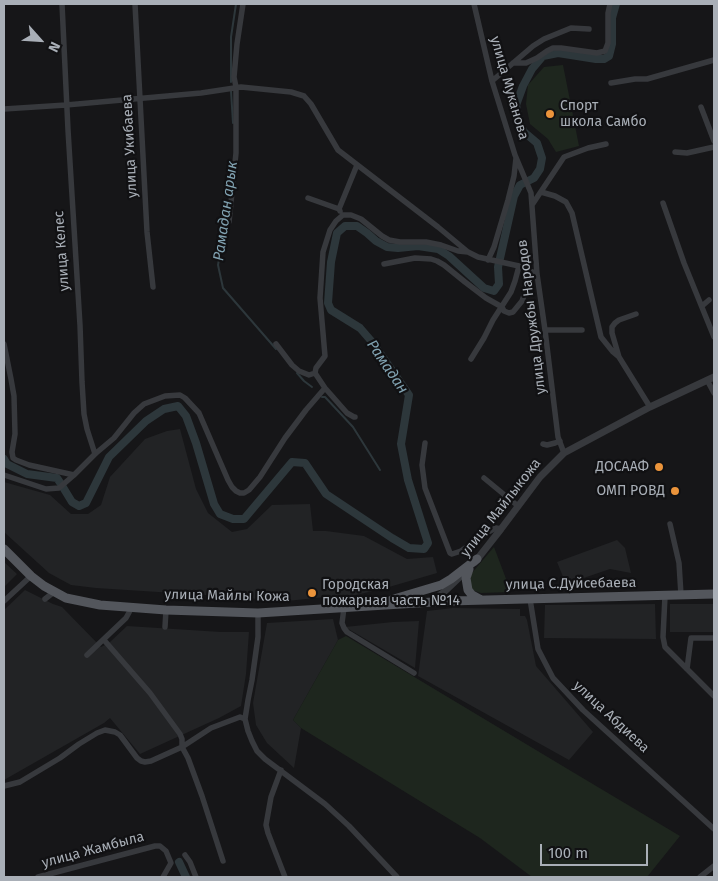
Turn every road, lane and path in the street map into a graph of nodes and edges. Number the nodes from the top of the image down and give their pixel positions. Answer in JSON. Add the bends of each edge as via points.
{"nodes":[{"id":1,"x":62,"y":4,"type":"edge"},
{"id":2,"x":135,"y":4,"type":"edge"},
{"id":3,"x":243,"y":4,"type":"edge"},
{"id":4,"x":474,"y":4,"type":"edge"},
{"id":5,"x":610,"y":4,"type":"edge"},
{"id":6,"x":588,"y":29,"type":"dead end"},
{"id":7,"x":714,"y":60,"type":"edge"},
{"id":8,"x":513,"y":63,"type":"junction"},
{"id":9,"x":492,"y":81,"type":"junction"},
{"id":10,"x":611,"y":83,"type":"dead end"},
{"id":11,"x":239,"y":87,"type":"junction"},
{"id":12,"x":140,"y":98,"type":"junction"},
{"id":13,"x":66,"y":105,"type":"junction"},
{"id":14,"x":701,"y":107,"type":"dead end"},
{"id":15,"x":4,"y":109,"type":"edge"},
{"id":16,"x":714,"y":141,"type":"edge"},
{"id":17,"x":606,"y":144,"type":"dead end"},
{"id":18,"x":714,"y":147,"type":"edge"},
{"id":19,"x":675,"y":152,"type":"dead end"},
{"id":20,"x":516,"y":156,"type":"junction"},
{"id":21,"x":357,"y":165,"type":"junction"},
{"id":22,"x":525,"y":177,"type":"joint"},
{"id":23,"x":541,"y":192,"type":"junction"},
{"id":24,"x":308,"y":198,"type":"dead end"},
{"id":25,"x":663,"y":204,"type":"dead end"},
{"id":26,"x":532,"y":205,"type":"junction"},
{"id":27,"x":341,"y":212,"type":"junction"},
{"id":28,"x":229,"y":222,"type":"dead end"},
{"id":29,"x":468,"y":252,"type":"junction"},
{"id":30,"x":491,"y":260,"type":"junction"},
{"id":31,"x":384,"y":264,"type":"dead end"},
{"id":32,"x":518,"y":266,"type":"junction"},
{"id":33,"x":534,"y":273,"type":"junction"},
{"id":34,"x":153,"y":287,"type":"dead end"},
{"id":35,"x":709,"y":300,"type":"dead end"},
{"id":36,"x":702,"y":306,"type":"junction"},
{"id":37,"x":502,"y":307,"type":"junction"},
{"id":38,"x":636,"y":314,"type":"dead end"},
{"id":39,"x":599,"y":327,"type":"junction"},
{"id":40,"x":612,"y":328,"type":"junction"},
{"id":41,"x":546,"y":330,"type":"junction"},
{"id":42,"x":582,"y":330,"type":"dead end"},
{"id":43,"x":714,"y":337,"type":"edge"},
{"id":44,"x":4,"y":344,"type":"edge"},
{"id":45,"x":276,"y":344,"type":"dead end"},
{"id":46,"x":619,"y":357,"type":"junction"},
{"id":47,"x":471,"y":360,"type":"dead end"},
{"id":48,"x":314,"y":373,"type":"junction"},
{"id":49,"x":714,"y":376,"type":"edge"},
{"id":50,"x":707,"y":380,"type":"junction"},
{"id":51,"x":325,"y":388,"type":"junction"},
{"id":52,"x":714,"y":392,"type":"edge"},
{"id":53,"x":650,"y":407,"type":"junction"},
{"id":54,"x":355,"y":417,"type":"dead end"},
{"id":55,"x":560,"y":441,"type":"junction"},
{"id":56,"x":425,"y":443,"type":"dead end"},
{"id":57,"x":543,"y":444,"type":"dead end"},
{"id":58,"x":564,"y":453,"type":"junction"},
{"id":59,"x":95,"y":454,"type":"junction"},
{"id":60,"x":4,"y":475,"type":"edge"},
{"id":61,"x":74,"y":475,"type":"junction"},
{"id":62,"x":484,"y":478,"type":"dead end"},
{"id":63,"x":518,"y":506,"type":"junction"},
{"id":64,"x":670,"y":524,"type":"dead end"},
{"id":65,"x":501,"y":529,"type":"junction"},
{"id":66,"x":4,"y":549,"type":"edge"},
{"id":67,"x":477,"y":559,"type":"junction"},
{"id":68,"x":469,"y":569,"type":"junction"},
{"id":69,"x":31,"y":576,"type":"junction"},
{"id":70,"x":54,"y":592,"type":"junction"},
{"id":71,"x":714,"y":594,"type":"edge"},
{"id":72,"x":681,"y":595,"type":"junction"},
{"id":73,"x":665,"y":596,"type":"junction"},
{"id":74,"x":45,"y":599,"type":"dead end"},
{"id":75,"x":530,"y":599,"type":"junction"},
{"id":76,"x":482,"y":600,"type":"junction"},
{"id":77,"x":4,"y":601,"type":"edge"},
{"id":78,"x":429,"y":602,"type":"junction"},
{"id":79,"x":383,"y":605,"type":"junction"},
{"id":80,"x":132,"y":607,"type":"junction"},
{"id":81,"x":344,"y":608,"type":"junction"},
{"id":82,"x":166,"y":610,"type":"junction"},
{"id":83,"x":258,"y":613,"type":"junction"},
{"id":84,"x":165,"y":628,"type":"dead end"},
{"id":85,"x":714,"y":638,"type":"edge"},
{"id":86,"x":104,"y":640,"type":"junction"},
{"id":87,"x":87,"y":655,"type":"dead end"},
{"id":88,"x":687,"y":669,"type":"junction"},
{"id":89,"x":414,"y":673,"type":"dead end"},
{"id":90,"x":714,"y":696,"type":"edge"},
{"id":91,"x":245,"y":719,"type":"junction"},
{"id":92,"x":182,"y":747,"type":"junction"},
{"id":93,"x":281,"y":770,"type":"junction"},
{"id":94,"x":4,"y":786,"type":"edge"},
{"id":95,"x":714,"y":829,"type":"edge"},
{"id":96,"x":186,"y":856,"type":"dead end"},
{"id":97,"x":223,"y":861,"type":"dead end"},
{"id":98,"x":714,"y":866,"type":"edge"},
{"id":99,"x":38,"y":877,"type":"edge"},
{"id":100,"x":163,"y":877,"type":"edge"},
{"id":101,"x":196,"y":877,"type":"edge"},
{"id":102,"x":285,"y":877,"type":"edge"},
{"id":103,"x":397,"y":877,"type":"edge"},
{"id":104,"x":700,"y":877,"type":"edge"}],
"edges":[{"from":1,"to":13,"type":"street","name":"улица Келес"},
{"from":2,"to":12,"type":"street","name":"улица Укибаева"},
{"from":3,"to":11,"type":"street","via":[[234,69]]},
{"from":4,"to":9,"type":"street","name":"улица Муканова"},
{"from":5,"to":8,"type":"street","via":[[608,43],[604,51],[553,48],[526,63]]},
{"from":6,"to":8,"type":"street","via":[[571,28],[544,39]]},
{"from":7,"to":10,"type":"street","via":[[647,79]]},
{"from":8,"to":9,"type":"street"},
{"from":9,"to":20,"type":"street","name":"улица Муканова"},
{"from":11,"to":12,"type":"street"},
{"from":11,"to":21,"type":"street","via":[[304,96],[338,150]]},
{"from":11,"to":28,"type":"street"},
{"from":12,"to":13,"type":"street"},
{"from":12,"to":34,"type":"street","name":"улица Укибаева","via":[[146,232]]},
{"from":13,"to":15,"type":"street"},
{"from":13,"to":59,"type":"street","name":"улица Келес","via":[[82,382],[86,421]]},
{"from":14,"to":16,"type":"street"},
{"from":17,"to":23,"type":"street","via":[[571,151],[564,156]]},
{"from":18,"to":19,"type":"street","via":[[687,153]]},
{"from":20,"to":22,"type":"street","name":"улица Муканова"},
{"from":20,"to":30,"type":"street","via":[[514,176]]},
{"from":21,"to":27,"type":"street"},
{"from":21,"to":29,"type":"street"},
{"from":22,"to":26,"type":"street","name":"улица Дружбы Народов"},
{"from":23,"to":26,"type":"street"},
{"from":23,"to":39,"type":"street","via":[[566,202],[572,213]]},
{"from":24,"to":27,"type":"street"},
{"from":25,"to":36,"type":"street"},
{"from":26,"to":33,"type":"street","name":"улица Дружбы Народов"},
{"from":27,"to":29,"type":"street","via":[[361,219],[389,240],[426,242]]},
{"from":27,"to":48,"type":"street","via":[[330,230],[323,252],[320,298],[325,356]]},
{"from":29,"to":30,"type":"street"},
{"from":30,"to":32,"type":"street"},
{"from":31,"to":37,"type":"street","via":[[416,258],[437,261]]},
{"from":32,"to":33,"type":"street"},
{"from":32,"to":37,"type":"street","name":"улица Дружбы Народов","via":[[516,281]]},
{"from":33,"to":37,"type":"street","via":[[518,307],[509,313]]},
{"from":33,"to":41,"type":"street","name":"улица Дружбы Народов"},
{"from":35,"to":36,"type":"street"},
{"from":36,"to":43,"type":"street"},
{"from":37,"to":47,"type":"street","name":"улица Дружбы Народов"},
{"from":38,"to":40,"type":"street","via":[[619,320]]},
{"from":39,"to":40,"type":"street"},
{"from":39,"to":46,"type":"street","via":[[601,337]]},
{"from":40,"to":46,"type":"street"},
{"from":41,"to":42,"type":"street"},
{"from":41,"to":55,"type":"street","name":"улица Дружбы Народов"},
{"from":44,"to":61,"type":"street","via":[[14,396],[14,458],[29,465]]},
{"from":45,"to":48,"type":"street","via":[[299,371],[309,375]]},
{"from":46,"to":53,"type":"street"},
{"from":48,"to":51,"type":"street"},
{"from":49,"to":50,"type":"street","name":"улица Майлыкожа"},
{"from":50,"to":52,"type":"street"},
{"from":50,"to":53,"type":"street","name":"улица Майлыкожа"},
{"from":51,"to":54,"type":"street","via":[[347,413]]},
{"from":51,"to":59,"type":"street","via":[[284,438],[260,477],[244,493],[236,491],[228,480],[200,413],[180,396],[165,396],[144,404]]},
{"from":53,"to":58,"type":"street","name":"улица Майлыкожа"},
{"from":55,"to":57,"type":"street"},
{"from":55,"to":58,"type":"street","name":"улица Дружбы Народов"},
{"from":56,"to":65,"type":"street","via":[[422,465],[425,488],[450,553],[461,551],[496,528]]},
{"from":58,"to":63,"type":"street","name":"улица Майлыкожа","via":[[540,476]]},
{"from":59,"to":61,"type":"street"},
{"from":60,"to":61,"type":"street","via":[[46,489],[59,488]]},
{"from":62,"to":63,"type":"street"},
{"from":63,"to":65,"type":"street","name":"улица Майлыкожа"},
{"from":64,"to":72,"type":"street","via":[[679,563]]},
{"from":65,"to":67,"type":"street","name":"улица Майлыкожа"},
{"from":66,"to":69,"type":"main road","name":"улица Майлы Кожа"},
{"from":67,"to":68,"type":"street","name":"улица Майлыкожа"},
{"from":67,"to":79,"type":"main road","via":[[441,585]]},
{"from":68,"to":76,"type":"main road","via":[[466,578],[468,590]]},
{"from":68,"to":78,"type":"street","name":"улица Майлыкожа"},
{"from":69,"to":70,"type":"main road","name":"улица Майлы Кожа"},
{"from":69,"to":77,"type":"street"},
{"from":70,"to":74,"type":"street"},
{"from":70,"to":80,"type":"main road","name":"улица Майлы Кожа","via":[[66,598],[100,605]]},
{"from":71,"to":72,"type":"main road","name":"улица С.Дуйсебаева"},
{"from":72,"to":73,"type":"main road","name":"улица С.Дуйсебаева"},
{"from":73,"to":75,"type":"main road","name":"улица С.Дуйсебаева"},
{"from":73,"to":88,"type":"street","via":[[665,647]]},
{"from":75,"to":76,"type":"main road","name":"улица С.Дуйсебаева"},
{"from":75,"to":95,"type":"street","name":"улица Абдиева","via":[[538,649],[553,678],[583,710]]},
{"from":76,"to":78,"type":"main road","name":"улица С.Дуйсебаева"},
{"from":78,"to":79,"type":"main road","name":"улица Майлы Кожа"},
{"from":79,"to":81,"type":"main road","name":"улица Майлы Кожа"},
{"from":80,"to":82,"type":"main road","name":"улица Майлы Кожа"},
{"from":80,"to":86,"type":"street","via":[[126,618]]},
{"from":81,"to":83,"type":"main road","name":"улица Майлы Кожа"},
{"from":81,"to":89,"type":"street","via":[[342,624],[347,632]]},
{"from":82,"to":83,"type":"main road","name":"улица Майлы Кожа"},
{"from":82,"to":84,"type":"street"},
{"from":83,"to":91,"type":"street","via":[[258,637]]},
{"from":85,"to":88,"type":"street","via":[[691,638]]},
{"from":86,"to":87,"type":"street"},
{"from":86,"to":92,"type":"street","via":[[166,714],[180,734]]},
{"from":88,"to":90,"type":"street"},
{"from":91,"to":92,"type":"street","via":[[240,717],[211,728]]},
{"from":91,"to":93,"type":"street","via":[[257,750]]},
{"from":92,"to":94,"type":"street","via":[[151,761],[141,761],[120,735],[105,730],[20,782]]},
{"from":92,"to":97,"type":"street"},
{"from":93,"to":102,"type":"street","via":[[271,797],[266,825]]},
{"from":93,"to":103,"type":"street","via":[[349,826]]},
{"from":96,"to":101,"type":"street"},
{"from":98,"to":104,"type":"street"},
{"from":99,"to":100,"type":"street","name":"улица Жамбыла","via":[[155,846],[166,851],[171,863]]}]}
